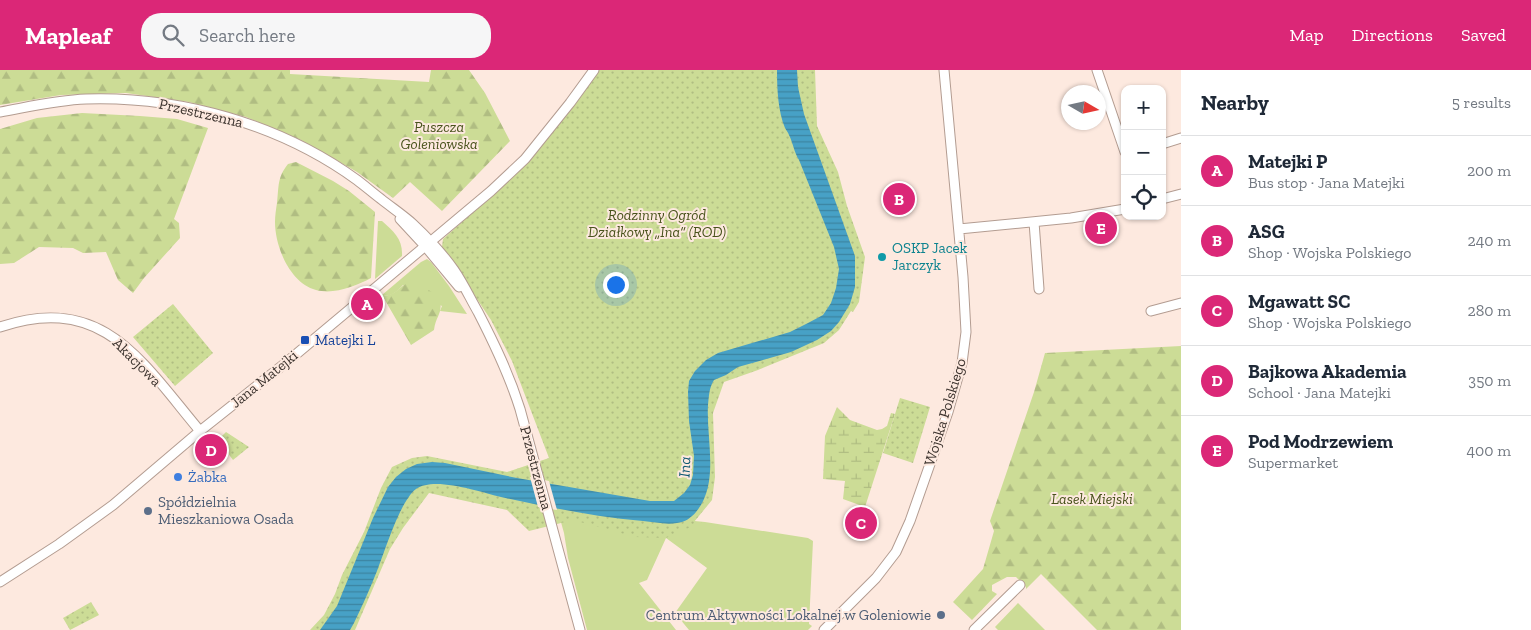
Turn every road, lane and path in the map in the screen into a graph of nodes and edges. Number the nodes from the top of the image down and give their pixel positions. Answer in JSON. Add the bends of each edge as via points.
{"nodes":[{"id":1,"x":594,"y":70,"type":"edge"},
{"id":2,"x":944,"y":70,"type":"edge"},
{"id":3,"x":1097,"y":70,"type":"edge"},
{"id":4,"x":0,"y":112,"type":"edge"},
{"id":5,"x":1181,"y":138,"type":"edge"},
{"id":6,"x":1121,"y":140,"type":"edge"},
{"id":7,"x":1166,"y":143,"type":"edge"},
{"id":8,"x":1181,"y":194,"type":"edge"},
{"id":9,"x":1166,"y":198,"type":"edge"},
{"id":10,"x":1121,"y":210,"type":"edge"},
{"id":11,"x":1034,"y":222,"type":"junction"},
{"id":12,"x":959,"y":229,"type":"junction"},
{"id":13,"x":428,"y":244,"type":"junction"},
{"id":14,"x":1039,"y":289,"type":"dead end"},
{"id":15,"x":1181,"y":303,"type":"edge"},
{"id":16,"x":1152,"y":311,"type":"dead end"},
{"id":17,"x":0,"y":327,"type":"edge"},
{"id":18,"x":200,"y":431,"type":"junction"},
{"id":19,"x":0,"y":582,"type":"edge"},
{"id":20,"x":1020,"y":585,"type":"dead end"},
{"id":21,"x":580,"y":630,"type":"edge"},
{"id":22,"x":824,"y":630,"type":"edge"},
{"id":23,"x":974,"y":630,"type":"edge"}],
"edges":[{"from":1,"to":13,"type":"street","name":"Jana Matejki","via":[[525,159]]},
{"from":2,"to":12,"type":"street","name":"Wojska Polskiego"},
{"from":3,"to":6,"type":"street"},
{"from":4,"to":13,"type":"street","name":"Przestrzenna","via":[[85,99],[146,101],[190,108],[253,126],[305,149],[356,180],[413,224]]},
{"from":5,"to":7,"type":"street"},
{"from":8,"to":9,"type":"street"},
{"from":10,"to":11,"type":"street"},
{"from":11,"to":12,"type":"street"},
{"from":11,"to":14,"type":"street"},
{"from":12,"to":22,"type":"street","name":"Wojska Polskiego","via":[[966,332],[958,380],[930,464],[894,554],[876,578]]},
{"from":13,"to":18,"type":"street","name":"Jana Matejki"},
{"from":13,"to":21,"type":"street","name":"Przestrzenna","via":[[454,270],[496,346],[510,380]]},
{"from":15,"to":16,"type":"street"},
{"from":17,"to":18,"type":"street","name":"Akacjowa","via":[[49,317],[82,322],[105,331],[129,348]]},
{"from":18,"to":19,"type":"street","name":"Jana Matejki","via":[[113,505]]},
{"from":20,"to":23,"type":"street"}]}
